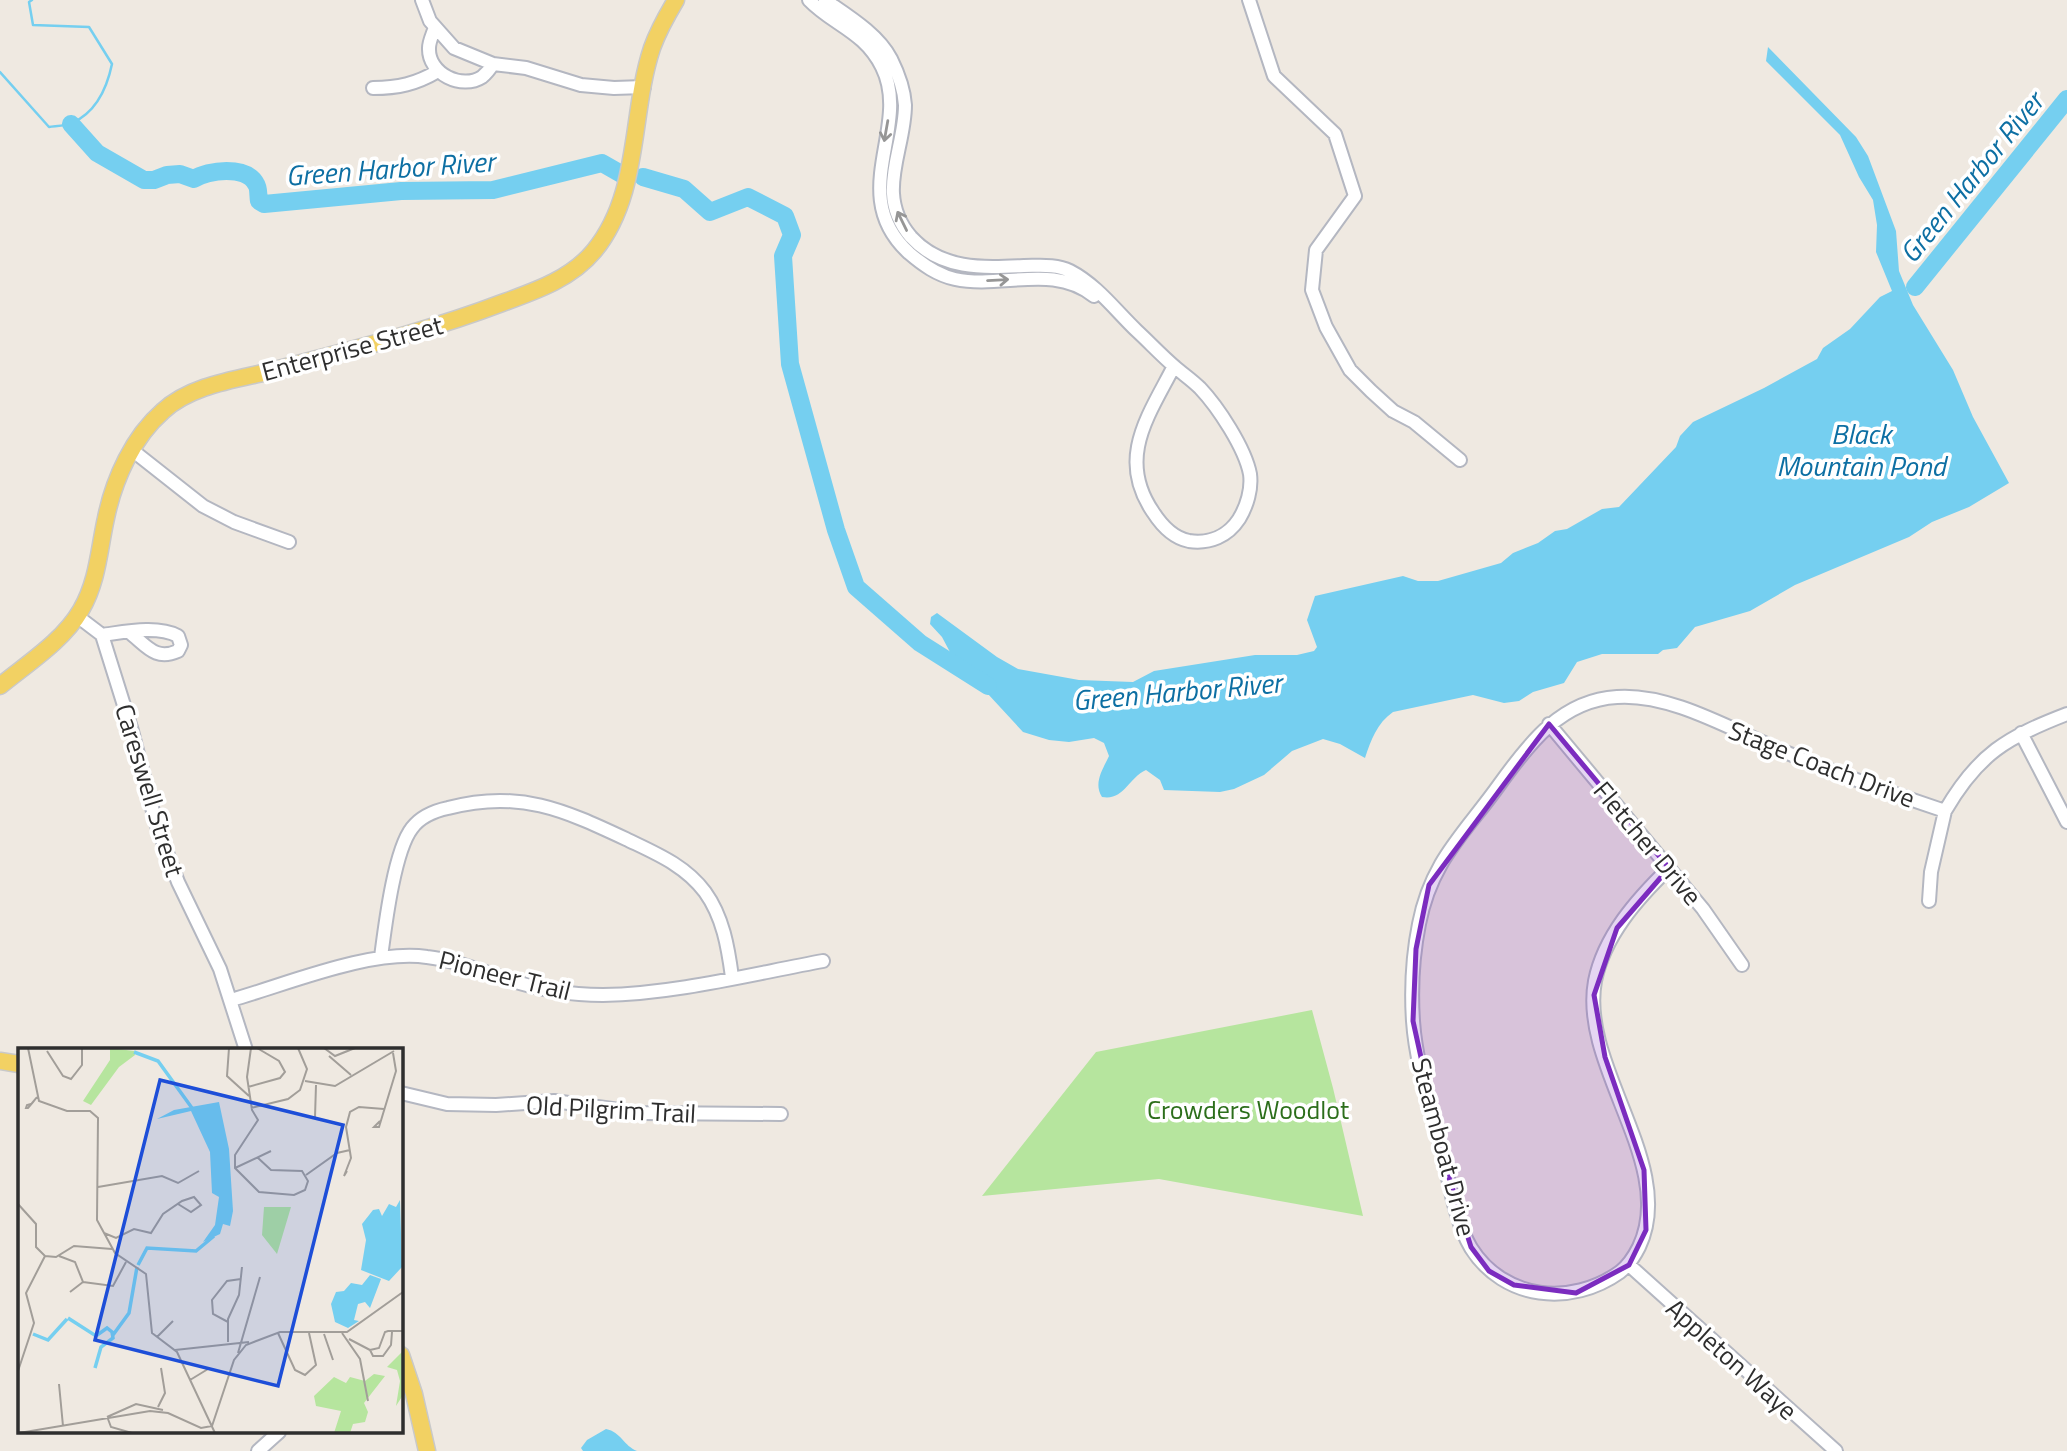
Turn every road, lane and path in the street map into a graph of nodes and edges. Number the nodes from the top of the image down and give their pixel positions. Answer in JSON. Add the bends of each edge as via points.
{"nodes":[{"id":1,"x":422,"y":0,"type":"edge"},
{"id":2,"x":676,"y":0,"type":"edge"},
{"id":3,"x":1249,"y":0,"type":"edge"},
{"id":4,"x":815,"y":1,"type":"edge"},
{"id":5,"x":435,"y":27,"type":"junction"},
{"id":6,"x":493,"y":64,"type":"junction"},
{"id":7,"x":438,"y":71,"type":"junction"},
{"id":8,"x":644,"y":87,"type":"junction"},
{"id":9,"x":373,"y":88,"type":"dead end"},
{"id":10,"x":1174,"y":366,"type":"junction"},
{"id":11,"x":132,"y":450,"type":"junction"},
{"id":12,"x":1460,"y":460,"type":"dead end"},
{"id":13,"x":289,"y":542,"type":"dead end"},
{"id":14,"x":77,"y":616,"type":"junction"},
{"id":15,"x":129,"y":632,"type":"dead end"},
{"id":16,"x":102,"y":635,"type":"junction"},
{"id":17,"x":0,"y":686,"type":"edge"},
{"id":18,"x":2067,"y":714,"type":"edge"},
{"id":19,"x":1549,"y":724,"type":"junction"},
{"id":20,"x":2021,"y":733,"type":"junction"},
{"id":21,"x":1945,"y":811,"type":"junction"},
{"id":22,"x":2067,"y":822,"type":"edge"},
{"id":23,"x":1670,"y":868,"type":"junction"},
{"id":24,"x":1930,"y":901,"type":"dead end"},
{"id":25,"x":381,"y":957,"type":"junction"},
{"id":26,"x":823,"y":961,"type":"dead end"},
{"id":27,"x":1742,"y":965,"type":"dead end"},
{"id":28,"x":732,"y":977,"type":"junction"},
{"id":29,"x":231,"y":1000,"type":"junction"},
{"id":30,"x":245,"y":1048,"type":"edge"},
{"id":31,"x":0,"y":1061,"type":"edge"},
{"id":32,"x":18,"y":1064,"type":"edge"},
{"id":33,"x":402,"y":1093,"type":"edge"},
{"id":34,"x":781,"y":1114,"type":"dead end"},
{"id":35,"x":1629,"y":1265,"type":"junction"},
{"id":36,"x":402,"y":1359,"type":"edge"},
{"id":37,"x":277,"y":1434,"type":"edge"},
{"id":38,"x":258,"y":1451,"type":"edge"},
{"id":39,"x":427,"y":1451,"type":"edge"},
{"id":40,"x":1836,"y":1451,"type":"edge"}],
"edges":[{"from":1,"to":5,"type":"street"},
{"from":2,"to":8,"type":"main road","name":"Enterprise Street","via":[[652,49]]},
{"from":3,"to":12,"type":"street","via":[[1274,76],[1335,134],[1354,196],[1316,250],[1312,290],[1326,327],[1350,370],[1371,391]]},
{"from":4,"to":10,"type":"street","via":[[867,31],[891,59],[904,115],[888,164],[898,214],[922,256],[964,266],[1067,270],[1087,281]]},
{"from":5,"to":6,"type":"street","via":[[454,48]]},
{"from":5,"to":7,"type":"street","via":[[428,52]]},
{"from":6,"to":7,"type":"street","via":[[472,80],[455,80]]},
{"from":6,"to":8,"type":"street","via":[[526,68],[581,85]]},
{"from":7,"to":9,"type":"street","via":[[406,86]]},
{"from":8,"to":11,"type":"main road","name":"Enterprise Street","via":[[617,210],[596,249],[569,274],[443,324],[201,390],[162,411]]},
{"from":10,"to":10,"type":"street","via":[[1199,387],[1219,413],[1250,473],[1242,515],[1223,536],[1209,541],[1184,540],[1171,533],[1151,509],[1138,478],[1139,436]]},
{"from":11,"to":13,"type":"street","via":[[203,506]]},
{"from":11,"to":14,"type":"main road","name":"Enterprise Street","via":[[110,501],[92,587]]},
{"from":14,"to":16,"type":"street"},
{"from":14,"to":17,"type":"main road","name":"Enterprise Street"},
{"from":15,"to":16,"type":"street"},
{"from":16,"to":29,"type":"street","name":"Careswell Street","via":[[160,833]]},
{"from":18,"to":20,"type":"street","name":"Stage Coach Drive"},
{"from":19,"to":21,"type":"street","name":"Stage Coach Drive","via":[[1600,699],[1646,698]]},
{"from":19,"to":23,"type":"street","name":"Fletcher Drive"},
{"from":19,"to":35,"type":"street","name":"Steamboat Drive","via":[[1446,854],[1429,885],[1416,949],[1415,1040],[1464,1233],[1489,1271],[1514,1285],[1557,1294],[1586,1291]]},
{"from":20,"to":21,"type":"street","name":"Stage Coach Drive","via":[[1979,762]]},
{"from":20,"to":22,"type":"street"},
{"from":21,"to":24,"type":"street","via":[[1931,872]]},
{"from":23,"to":27,"type":"street","name":"Fletcher Drive"},
{"from":23,"to":35,"type":"street","name":"Steamboat Drive","via":[[1617,928],[1599,967],[1594,995],[1605,1057],[1644,1170],[1649,1204],[1646,1230]]},
{"from":25,"to":28,"type":"street","name":"Pioneer Trail","via":[[454,961],[571,994],[649,992]]},
{"from":25,"to":28,"type":"street","via":[[400,855],[411,829],[426,815],[442,809],[516,801],[588,820],[657,853],[691,877],[718,916]]},
{"from":25,"to":29,"type":"street","name":"Pioneer Trail"},
{"from":26,"to":28,"type":"street","name":"Pioneer Trail"},
{"from":29,"to":30,"type":"street","name":"Careswell Street"},
{"from":31,"to":32,"type":"main road"},
{"from":33,"to":34,"type":"street","name":"Old Pilgrim Trail","via":[[447,1104],[554,1101],[641,1113]]},
{"from":35,"to":40,"type":"street","name":"Appleton Waye"},
{"from":36,"to":39,"type":"main road"},
{"from":37,"to":38,"type":"street"}]}
